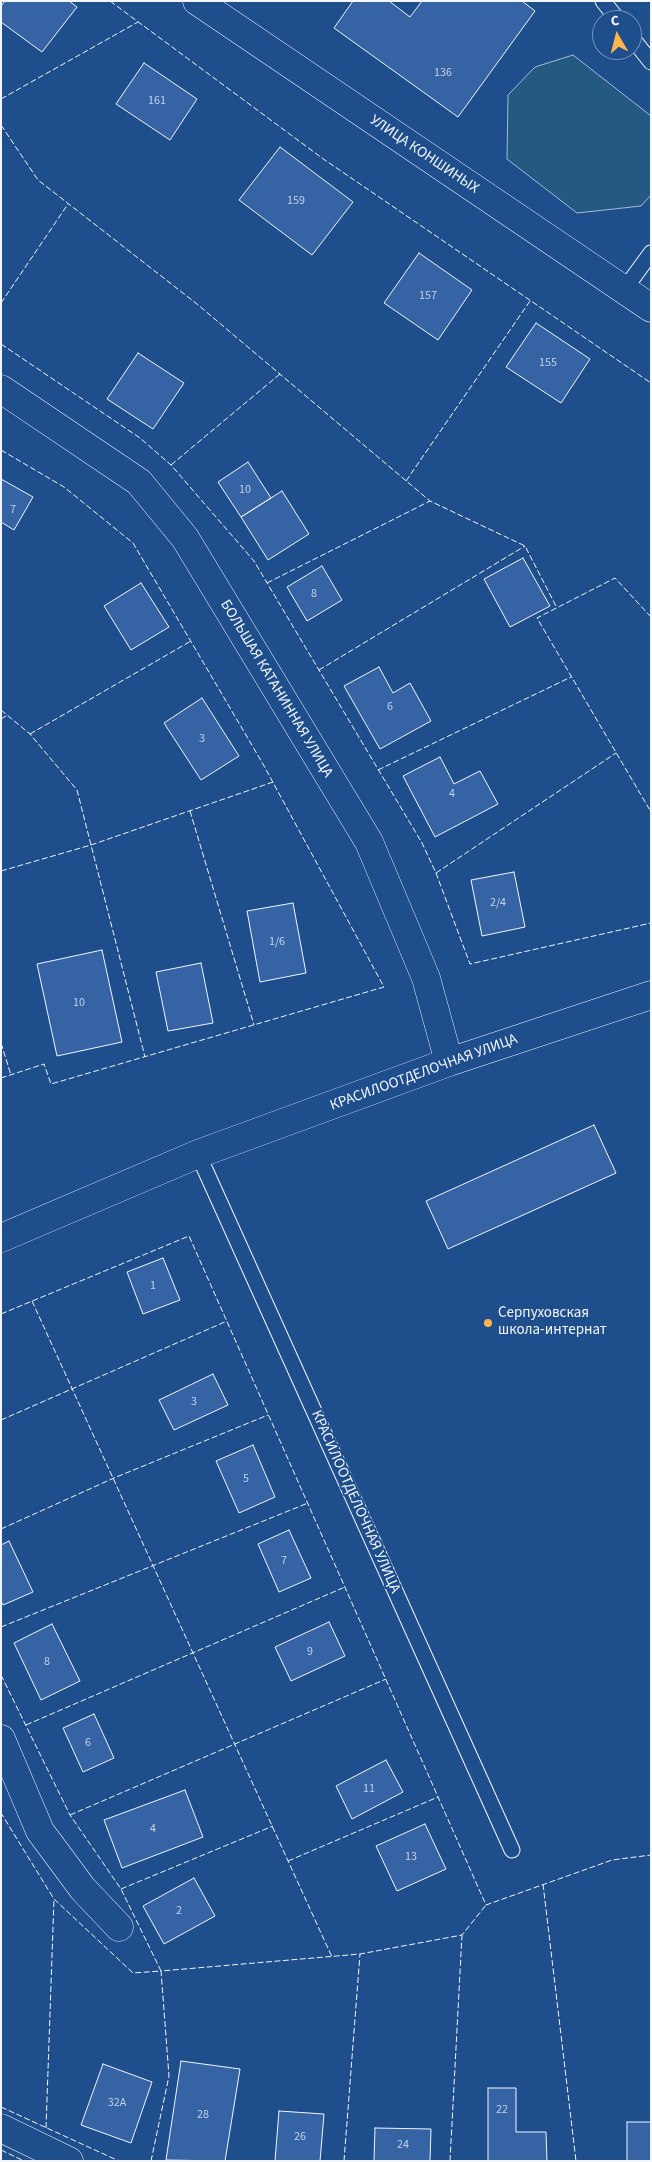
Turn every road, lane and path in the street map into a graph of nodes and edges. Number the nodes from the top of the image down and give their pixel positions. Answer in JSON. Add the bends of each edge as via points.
{"nodes":[{"id":1,"x":196,"y":1,"type":"edge"},
{"id":2,"x":642,"y":51,"type":"edge"},
{"id":3,"x":651,"y":62,"type":"edge"},
{"id":4,"x":651,"y":253,"type":"edge"},
{"id":5,"x":624,"y":290,"type":"junction"},
{"id":6,"x":651,"y":308,"type":"edge"},
{"id":7,"x":1,"y":390,"type":"edge"},
{"id":8,"x":651,"y":995,"type":"edge"},
{"id":9,"x":449,"y":1062,"type":"junction"},
{"id":10,"x":198,"y":1154,"type":"junction"},
{"id":11,"x":1,"y":1238,"type":"edge"},
{"id":12,"x":1,"y":1739,"type":"edge"},
{"id":13,"x":512,"y":1850,"type":"dead end"},
{"id":14,"x":119,"y":1927,"type":"dead end"},
{"id":15,"x":1,"y":2128,"type":"edge"},
{"id":16,"x":69,"y":2161,"type":"edge"}],
"edges":[{"from":1,"to":5,"type":"street","name":"УЛИЦА КОНШИНЫХ"},
{"from":2,"to":3,"type":"lane"},
{"from":4,"to":5,"type":"lane"},
{"from":5,"to":6,"type":"street","name":"УЛИЦА КОНШИНЫХ"},
{"from":7,"to":9,"type":"street","name":"БОЛЬШАЯ КАТАНИННАЯ УЛИЦА","via":[[138,482],[185,538],[369,842],[426,978]]},
{"from":8,"to":9,"type":"street","name":"КРАСИЛООТДЕЛОЧНАЯ УЛИЦА"},
{"from":9,"to":10,"type":"street","name":"КРАСИЛООТДЕЛОЧНАЯ УЛИЦА"},
{"from":10,"to":11,"type":"street","name":"КРАСИЛООТДЕЛОЧНАЯ УЛИЦА"},
{"from":10,"to":13,"type":"lane","name":"КРАСИЛООТДЕЛОЧНАЯ УЛИЦА"},
{"from":12,"to":14,"type":"street","via":[[40,1830],[83,1890]]},
{"from":15,"to":16,"type":"street"}]}
